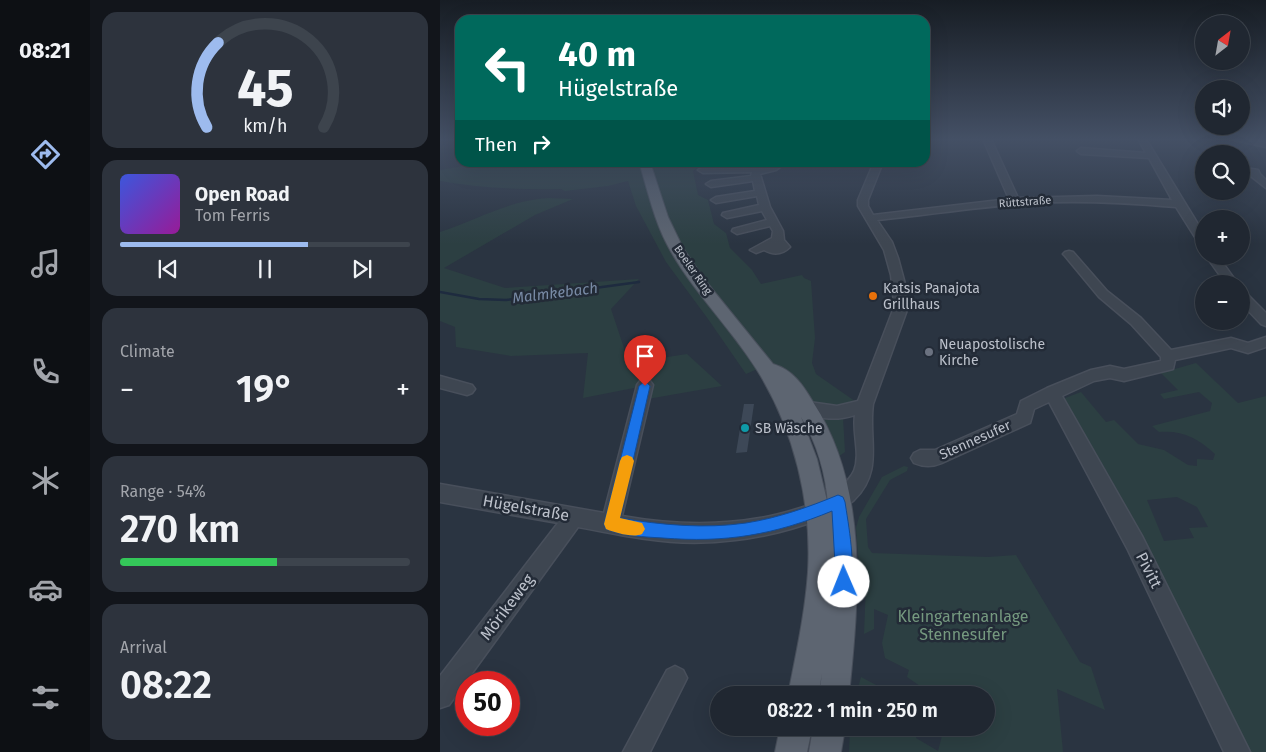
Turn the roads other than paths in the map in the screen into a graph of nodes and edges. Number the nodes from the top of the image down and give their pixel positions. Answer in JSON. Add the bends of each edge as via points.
{"nodes":[{"id":1,"x":648,"y":174,"type":"edge"},
{"id":2,"x":741,"y":174,"type":"edge"},
{"id":3,"x":755,"y":174,"type":"edge"},
{"id":4,"x":874,"y":174,"type":"edge"},
{"id":5,"x":1003,"y":174,"type":"edge"},
{"id":6,"x":1162,"y":174,"type":"edge"},
{"id":7,"x":1255,"y":175,"type":"dead end"},
{"id":8,"x":711,"y":184,"type":"dead end"},
{"id":9,"x":1266,"y":185,"type":"edge"},
{"id":10,"x":760,"y":193,"type":"junction"},
{"id":11,"x":716,"y":200,"type":"dead end"},
{"id":12,"x":1015,"y":201,"type":"junction"},
{"id":13,"x":1179,"y":204,"type":"junction"},
{"id":14,"x":765,"y":207,"type":"junction"},
{"id":15,"x":727,"y":215,"type":"dead end"},
{"id":16,"x":871,"y":218,"type":"junction"},
{"id":17,"x":773,"y":222,"type":"junction"},
{"id":18,"x":1195,"y":229,"type":"edge"},
{"id":19,"x":737,"y":231,"type":"dead end"},
{"id":20,"x":756,"y":250,"type":"dead end"},
{"id":21,"x":1069,"y":254,"type":"dead end"},
{"id":22,"x":1250,"y":304,"type":"edge"},
{"id":23,"x":1266,"y":321,"type":"edge"},
{"id":24,"x":1266,"y":342,"type":"edge"},
{"id":25,"x":1168,"y":356,"type":"junction"},
{"id":26,"x":764,"y":366,"type":"junction"},
{"id":27,"x":440,"y":382,"type":"edge"},
{"id":28,"x":645,"y":386,"type":"dead end"},
{"id":29,"x":467,"y":389,"type":"dead end"},
{"id":30,"x":1052,"y":392,"type":"junction"},
{"id":31,"x":865,"y":405,"type":"junction"},
{"id":32,"x":808,"y":408,"type":"junction"},
{"id":33,"x":920,"y":458,"type":"dead end"},
{"id":34,"x":440,"y":493,"type":"edge"},
{"id":35,"x":827,"y":507,"type":"junction"},
{"id":36,"x":574,"y":517,"type":"junction"},
{"id":37,"x":612,"y":524,"type":"junction"},
{"id":38,"x":675,"y":678,"type":"dead end"},
{"id":39,"x":804,"y":686,"type":"edge"},
{"id":40,"x":835,"y":686,"type":"edge"},
{"id":41,"x":440,"y":696,"type":"edge"},
{"id":42,"x":794,"y":736,"type":"edge"},
{"id":43,"x":828,"y":736,"type":"edge"},
{"id":44,"x":636,"y":752,"type":"edge"},
{"id":45,"x":791,"y":752,"type":"edge"},
{"id":46,"x":825,"y":752,"type":"edge"},
{"id":47,"x":1237,"y":752,"type":"edge"}],
"edges":[{"from":1,"to":26,"type":"main road","name":"Boeler Ring","via":[[676,248],[693,275]]},
{"from":2,"to":8,"type":"street"},
{"from":3,"to":10,"type":"street"},
{"from":4,"to":16,"type":"street","via":[[863,200]]},
{"from":5,"to":12,"type":"street"},
{"from":6,"to":13,"type":"street"},
{"from":7,"to":9,"type":"street"},
{"from":10,"to":11,"type":"street"},
{"from":10,"to":14,"type":"street"},
{"from":12,"to":13,"type":"street","name":"Rüttstraße","via":[[1095,199]]},
{"from":12,"to":16,"type":"street","name":"Rüttstraße"},
{"from":13,"to":18,"type":"street"},
{"from":14,"to":15,"type":"street"},
{"from":14,"to":17,"type":"street"},
{"from":16,"to":31,"type":"street","via":[[887,244],[901,298],[900,310]]},
{"from":17,"to":19,"type":"street"},
{"from":17,"to":20,"type":"street","via":[[778,240],[784,245],[781,250],[772,251],[767,246]]},
{"from":21,"to":25,"type":"street","via":[[1103,294],[1136,321]]},
{"from":22,"to":23,"type":"street"},
{"from":24,"to":25,"type":"street","name":"Stennesufer","via":[[1248,348],[1231,343]]},
{"from":25,"to":30,"type":"street","name":"Stennesufer","via":[[1168,365],[1124,375],[1110,372],[1091,376]]},
{"from":26,"to":32,"type":"main road","name":"Boeler Ring","via":[[788,382]]},
{"from":26,"to":35,"type":"main road","name":"Boeler Ring","via":[[789,409]]},
{"from":27,"to":29,"type":"street"},
{"from":28,"to":37,"type":"street"},
{"from":30,"to":33,"type":"street","name":"Stennesufer","via":[[1027,405],[1024,418],[936,458]]},
{"from":30,"to":47,"type":"street","name":"Pivitt","via":[[1136,543]]},
{"from":31,"to":32,"type":"street","via":[[834,414]]},
{"from":31,"to":35,"type":"street","via":[[863,428],[867,462],[853,490]]},
{"from":32,"to":35,"type":"main road","name":"Boeler Ring","via":[[831,458]]},
{"from":34,"to":36,"type":"street","name":"Hügelstraße"},
{"from":35,"to":37,"type":"street","name":"Hügelstraße","via":[[746,530],[704,533],[647,530]]},
{"from":35,"to":39,"type":"main road","via":[[819,596]]},
{"from":35,"to":40,"type":"main road","via":[[843,550],[844,593]]},
{"from":36,"to":37,"type":"street","name":"Hügelstraße"},
{"from":36,"to":41,"type":"street","name":"Mörikeweg"},
{"from":38,"to":44,"type":"street"},
{"from":42,"to":45,"type":"main road"},
{"from":43,"to":46,"type":"main road"}]}
